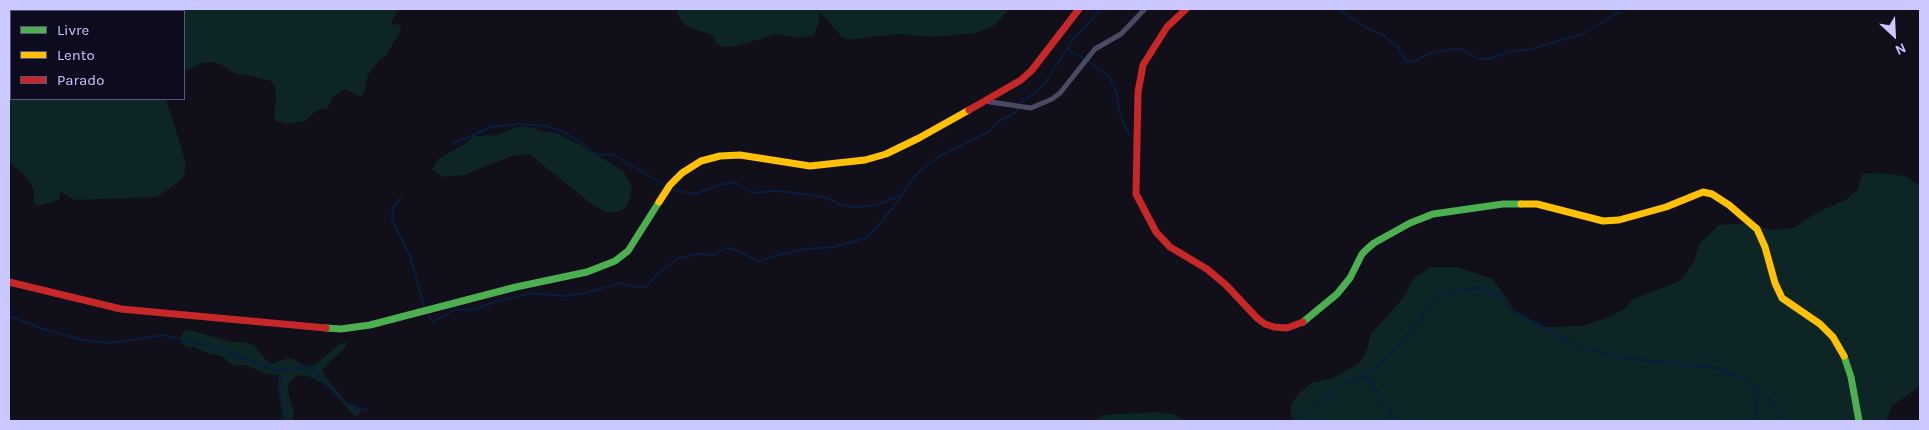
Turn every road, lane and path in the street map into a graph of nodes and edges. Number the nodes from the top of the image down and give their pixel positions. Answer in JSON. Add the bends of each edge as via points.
{"nodes":[{"id":1,"x":1080,"y":9,"type":"edge"},
{"id":2,"x":1145,"y":9,"type":"edge"},
{"id":3,"x":1186,"y":9,"type":"edge"},
{"id":4,"x":984,"y":101,"type":"junction"},
{"id":5,"x":9,"y":282,"type":"edge"},
{"id":6,"x":1859,"y":421,"type":"edge"}],
"edges":[{"from":1,"to":4,"type":"street","via":[[1032,70]]},
{"from":2,"to":4,"type":"street","via":[[1121,34],[1095,49],[1065,88],[1052,99],[1031,108]]},
{"from":3,"to":6,"type":"street","via":[[1167,28],[1143,65],[1138,92],[1136,194],[1156,232],[1170,247],[1207,269],[1265,324],[1287,328],[1302,323],[1337,294],[1367,248],[1410,223],[1433,214],[1503,204],[1536,204],[1603,221],[1619,220],[1666,207],[1703,192],[1712,194],[1757,229],[1782,298],[1833,337],[1844,354]]},
{"from":4,"to":5,"type":"street","via":[[902,147],[865,160],[810,166],[740,156],[720,156],[701,161],[670,185],[636,239],[615,261],[587,272],[370,325],[330,329],[121,309]]}]}
